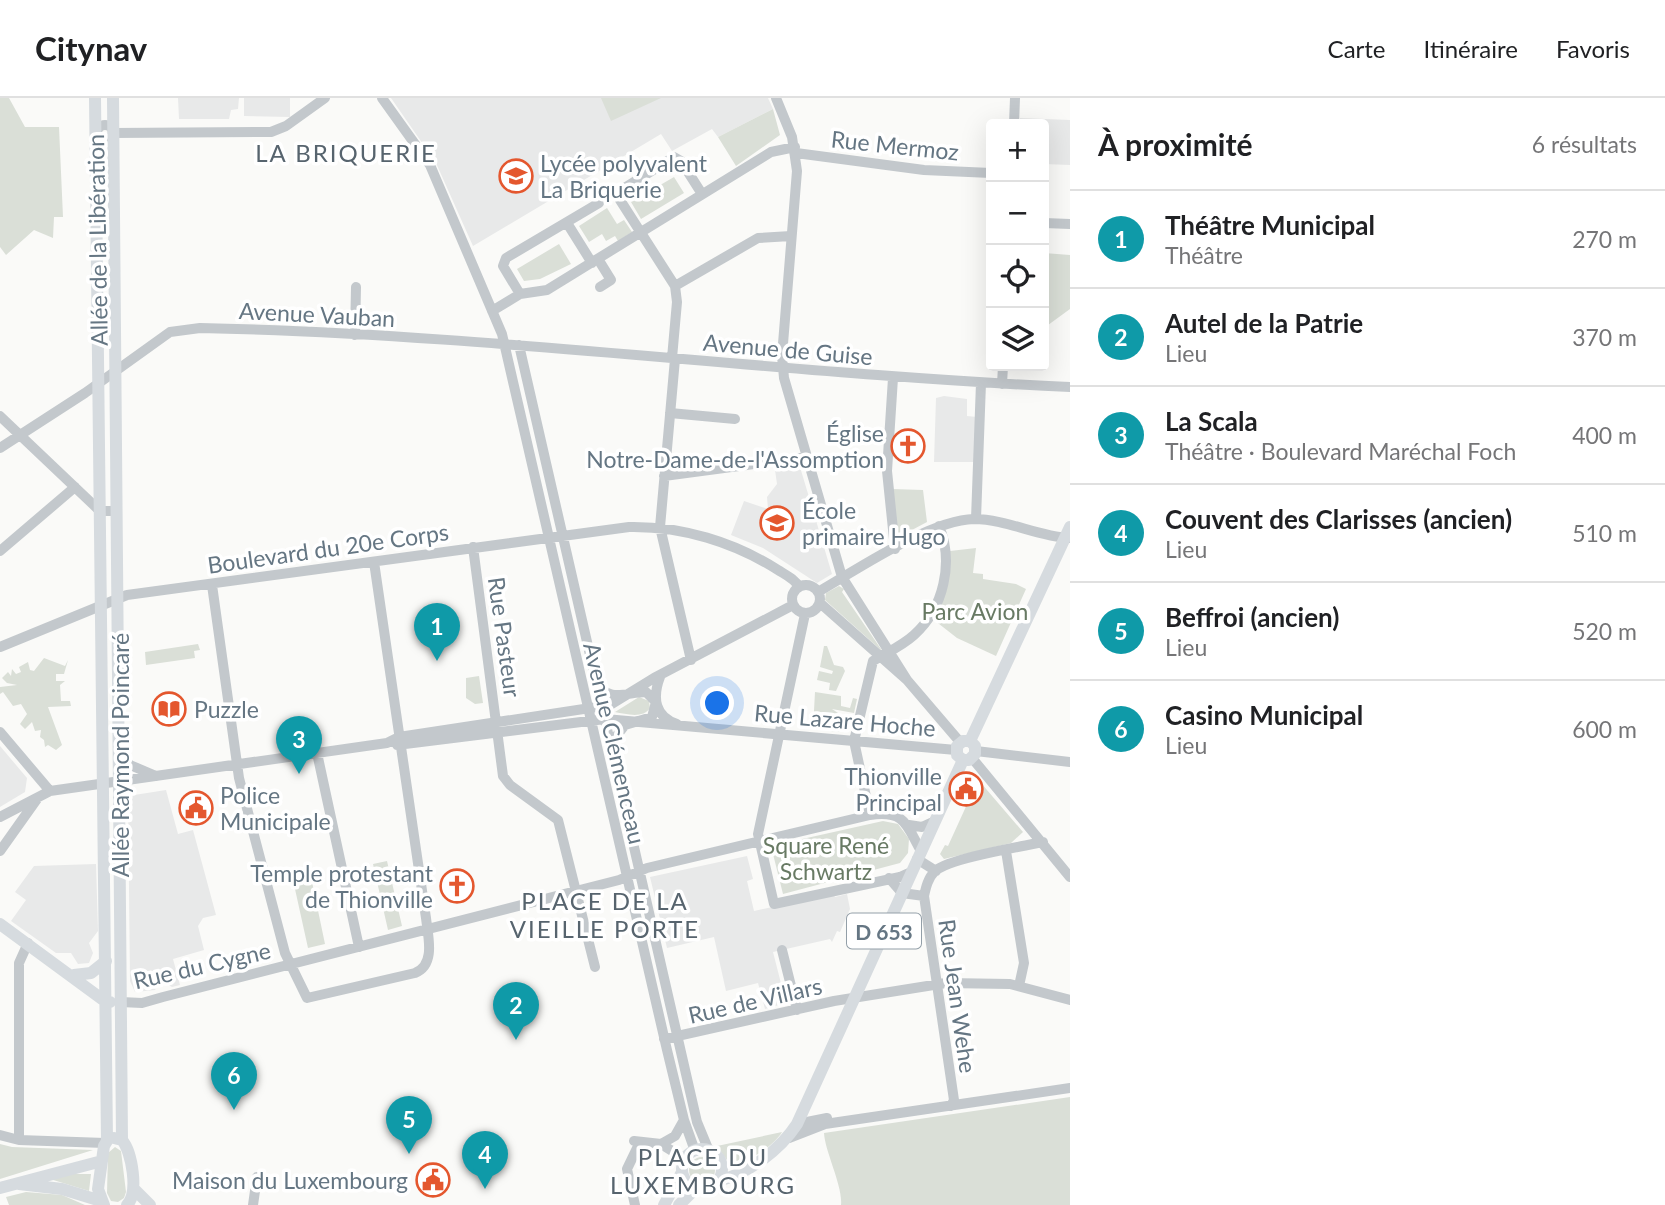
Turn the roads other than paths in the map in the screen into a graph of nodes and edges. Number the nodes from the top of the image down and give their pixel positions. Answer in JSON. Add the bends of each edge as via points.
{"nodes":[{"id":1,"x":95,"y":98,"type":"edge"},
{"id":2,"x":113,"y":98,"type":"edge"},
{"id":3,"x":325,"y":98,"type":"edge"},
{"id":4,"x":382,"y":98,"type":"edge"},
{"id":5,"x":776,"y":98,"type":"edge"},
{"id":6,"x":1015,"y":98,"type":"edge"},
{"id":7,"x":1014,"y":119,"type":"edge"},
{"id":8,"x":96,"y":133,"type":"junction"},
{"id":9,"x":113,"y":133,"type":"junction"},
{"id":10,"x":795,"y":150,"type":"junction"},
{"id":11,"x":986,"y":173,"type":"edge"},
{"id":12,"x":702,"y":194,"type":"junction"},
{"id":13,"x":599,"y":203,"type":"dead end"},
{"id":14,"x":567,"y":223,"type":"junction"},
{"id":15,"x":1049,"y":223,"type":"edge"},
{"id":16,"x":1070,"y":224,"type":"edge"},
{"id":17,"x":642,"y":231,"type":"junction"},
{"id":18,"x":792,"y":236,"type":"junction"},
{"id":19,"x":595,"y":261,"type":"junction"},
{"id":20,"x":675,"y":286,"type":"junction"},
{"id":21,"x":356,"y":287,"type":"dead end"},
{"id":22,"x":600,"y":287,"type":"dead end"},
{"id":23,"x":520,"y":293,"type":"junction"},
{"id":24,"x":492,"y":312,"type":"junction"},
{"id":25,"x":355,"y":335,"type":"junction"},
{"id":26,"x":502,"y":338,"type":"junction"},
{"id":27,"x":115,"y":345,"type":"junction"},
{"id":28,"x":519,"y":345,"type":"junction"},
{"id":29,"x":137,"y":353,"type":"junction"},
{"id":30,"x":674,"y":358,"type":"junction"},
{"id":31,"x":783,"y":368,"type":"junction"},
{"id":32,"x":116,"y":369,"type":"junction"},
{"id":33,"x":1003,"y":371,"type":"edge"},
{"id":34,"x":893,"y":378,"type":"junction"},
{"id":35,"x":99,"y":383,"type":"junction"},
{"id":36,"x":981,"y":383,"type":"junction"},
{"id":37,"x":1002,"y":384,"type":"junction"},
{"id":38,"x":1070,"y":387,"type":"edge"},
{"id":39,"x":670,"y":414,"type":"junction"},
{"id":40,"x":0,"y":416,"type":"edge"},
{"id":41,"x":734,"y":419,"type":"dead end"},
{"id":42,"x":20,"y":435,"type":"junction"},
{"id":43,"x":0,"y":448,"type":"edge"},
{"id":44,"x":807,"y":457,"type":"junction"},
{"id":45,"x":664,"y":476,"type":"junction"},
{"id":46,"x":75,"y":487,"type":"junction"},
{"id":47,"x":100,"y":510,"type":"junction"},
{"id":48,"x":117,"y":511,"type":"junction"},
{"id":49,"x":976,"y":519,"type":"junction"},
{"id":50,"x":939,"y":526,"type":"junction"},
{"id":51,"x":660,"y":527,"type":"junction"},
{"id":52,"x":562,"y":534,"type":"junction"},
{"id":53,"x":1068,"y":534,"type":"edge"},
{"id":54,"x":547,"y":536,"type":"junction"},
{"id":55,"x":473,"y":547,"type":"junction"},
{"id":56,"x":895,"y":549,"type":"junction"},
{"id":57,"x":0,"y":551,"type":"edge"},
{"id":58,"x":374,"y":562,"type":"junction"},
{"id":59,"x":842,"y":577,"type":"junction"},
{"id":60,"x":212,"y":585,"type":"junction"},
{"id":61,"x":799,"y":587,"type":"junction"},
{"id":62,"x":818,"y":592,"type":"junction"},
{"id":63,"x":118,"y":599,"type":"junction"},
{"id":64,"x":820,"y":603,"type":"junction"},
{"id":65,"x":793,"y":605,"type":"junction"},
{"id":66,"x":101,"y":606,"type":"junction"},
{"id":67,"x":805,"y":614,"type":"junction"},
{"id":68,"x":0,"y":647,"type":"edge"},
{"id":69,"x":891,"y":650,"type":"junction"},
{"id":70,"x":881,"y":656,"type":"junction"},
{"id":71,"x":691,"y":660,"type":"junction"},
{"id":72,"x":660,"y":677,"type":"junction"},
{"id":73,"x":907,"y":680,"type":"junction"},
{"id":74,"x":597,"y":682,"type":"junction"},
{"id":75,"x":625,"y":697,"type":"junction"},
{"id":76,"x":656,"y":702,"type":"junction"},
{"id":77,"x":602,"y":707,"type":"junction"},
{"id":78,"x":589,"y":716,"type":"junction"},
{"id":79,"x":605,"y":719,"type":"junction"},
{"id":80,"x":632,"y":722,"type":"junction"},
{"id":81,"x":682,"y":726,"type":"junction"},
{"id":82,"x":497,"y":728,"type":"junction"},
{"id":83,"x":0,"y":732,"type":"edge"},
{"id":84,"x":780,"y":734,"type":"junction"},
{"id":85,"x":854,"y":741,"type":"junction"},
{"id":86,"x":400,"y":742,"type":"junction"},
{"id":87,"x":611,"y":743,"type":"junction"},
{"id":88,"x":966,"y":750,"type":"junction"},
{"id":89,"x":317,"y":753,"type":"junction"},
{"id":90,"x":120,"y":755,"type":"junction"},
{"id":91,"x":1070,"y":762,"type":"edge"},
{"id":92,"x":237,"y":766,"type":"junction"},
{"id":93,"x":157,"y":776,"type":"junction"},
{"id":94,"x":120,"y":782,"type":"junction"},
{"id":95,"x":104,"y":784,"type":"junction"},
{"id":96,"x":50,"y":792,"type":"junction"},
{"id":97,"x":39,"y":796,"type":"junction"},
{"id":98,"x":870,"y":815,"type":"junction"},
{"id":99,"x":0,"y":817,"type":"edge"},
{"id":100,"x":935,"y":821,"type":"junction"},
{"id":101,"x":909,"y":825,"type":"junction"},
{"id":102,"x":759,"y":840,"type":"junction"},
{"id":103,"x":1043,"y":842,"type":"junction"},
{"id":104,"x":0,"y":851,"type":"edge"},
{"id":105,"x":1006,"y":851,"type":"junction"},
{"id":106,"x":919,"y":855,"type":"junction"},
{"id":107,"x":640,"y":870,"type":"junction"},
{"id":108,"x":936,"y":871,"type":"junction"},
{"id":109,"x":911,"y":872,"type":"junction"},
{"id":110,"x":626,"y":874,"type":"junction"},
{"id":111,"x":1070,"y":877,"type":"edge"},
{"id":112,"x":888,"y":878,"type":"junction"},
{"id":113,"x":574,"y":892,"type":"junction"},
{"id":114,"x":902,"y":893,"type":"junction"},
{"id":115,"x":925,"y":896,"type":"junction"},
{"id":116,"x":0,"y":924,"type":"edge"},
{"id":117,"x":427,"y":930,"type":"junction"},
{"id":118,"x":28,"y":943,"type":"junction"},
{"id":119,"x":359,"y":947,"type":"junction"},
{"id":120,"x":782,"y":950,"type":"dead end"},
{"id":121,"x":106,"y":961,"type":"junction"},
{"id":122,"x":292,"y":963,"type":"junction"},
{"id":123,"x":595,"y":967,"type":"dead end"},
{"id":124,"x":78,"y":975,"type":"junction"},
{"id":125,"x":937,"y":985,"type":"junction"},
{"id":126,"x":1019,"y":986,"type":"junction"},
{"id":127,"x":106,"y":996,"type":"junction"},
{"id":128,"x":854,"y":997,"type":"junction"},
{"id":129,"x":1070,"y":1000,"type":"edge"},
{"id":130,"x":121,"y":1002,"type":"junction"},
{"id":131,"x":797,"y":1010,"type":"junction"},
{"id":132,"x":678,"y":1038,"type":"junction"},
{"id":133,"x":664,"y":1039,"type":"junction"},
{"id":134,"x":1070,"y":1086,"type":"edge"},
{"id":135,"x":806,"y":1103,"type":"junction"},
{"id":136,"x":954,"y":1104,"type":"junction"},
{"id":137,"x":684,"y":1120,"type":"junction"},
{"id":138,"x":811,"y":1120,"type":"junction"},
{"id":139,"x":797,"y":1124,"type":"junction"},
{"id":140,"x":0,"y":1135,"type":"edge"},
{"id":141,"x":788,"y":1138,"type":"junction"},
{"id":142,"x":19,"y":1140,"type":"junction"},
{"id":143,"x":122,"y":1140,"type":"junction"},
{"id":144,"x":106,"y":1142,"type":"junction"},
{"id":145,"x":661,"y":1144,"type":"junction"},
{"id":146,"x":709,"y":1151,"type":"junction"},
{"id":147,"x":690,"y":1155,"type":"junction"},
{"id":148,"x":102,"y":1161,"type":"junction"},
{"id":149,"x":755,"y":1162,"type":"junction"},
{"id":150,"x":722,"y":1166,"type":"junction"},
{"id":151,"x":682,"y":1172,"type":"junction"},
{"id":152,"x":257,"y":1177,"type":"dead end"},
{"id":153,"x":719,"y":1181,"type":"junction"},
{"id":154,"x":6,"y":1186,"type":"edge"},
{"id":155,"x":695,"y":1188,"type":"junction"},
{"id":156,"x":134,"y":1189,"type":"junction"},
{"id":157,"x":103,"y":1203,"type":"edge"},
{"id":158,"x":127,"y":1205,"type":"edge"},
{"id":159,"x":150,"y":1205,"type":"edge"},
{"id":160,"x":253,"y":1205,"type":"edge"},
{"id":161,"x":635,"y":1205,"type":"edge"},
{"id":162,"x":664,"y":1205,"type":"edge"},
{"id":163,"x":679,"y":1205,"type":"edge"}],
"edges":[{"from":1,"to":8,"type":"main road","name":"Allée de la Libération"},
{"from":2,"to":9,"type":"main road","name":"Allée de la Libération"},
{"from":3,"to":9,"type":"street","via":[[271,132]]},
{"from":4,"to":24,"type":"street","name":"Avenue Clémenceau","via":[[430,165]]},
{"from":5,"to":10,"type":"street"},
{"from":6,"to":7,"type":"street"},
{"from":8,"to":9,"type":"street","via":[[106,141]]},
{"from":8,"to":35,"type":"main road","name":"Allée de la Libération"},
{"from":9,"to":27,"type":"main road","name":"Allée de la Libération"},
{"from":10,"to":11,"type":"street","name":"Rue Mermoz","via":[[924,170]]},
{"from":10,"to":12,"type":"street","via":[[771,152]]},
{"from":10,"to":18,"type":"street"},
{"from":12,"to":17,"type":"street"},
{"from":12,"to":17,"type":"street","via":[[674,157],[622,187],[620,200]]},
{"from":13,"to":14,"type":"street"},
{"from":14,"to":19,"type":"street"},
{"from":14,"to":23,"type":"street","via":[[506,258],[503,266]]},
{"from":15,"to":16,"type":"street"},
{"from":17,"to":19,"type":"street"},
{"from":17,"to":20,"type":"street"},
{"from":18,"to":20,"type":"street","via":[[758,238]]},
{"from":18,"to":31,"type":"street"},
{"from":19,"to":22,"type":"street","via":[[611,280]]},
{"from":19,"to":23,"type":"street","via":[[547,290]]},
{"from":20,"to":30,"type":"street"},
{"from":21,"to":25,"type":"street"},
{"from":23,"to":24,"type":"street"},
{"from":24,"to":26,"type":"street","name":"Avenue Clémenceau"},
{"from":25,"to":26,"type":"street","name":"Avenue Vauban"},
{"from":25,"to":29,"type":"street","name":"Avenue Vauban","via":[[200,328],[170,332]]},
{"from":26,"to":28,"type":"street","name":"Avenue de Guise"},
{"from":26,"to":54,"type":"street","name":"Avenue Clémenceau"},
{"from":27,"to":29,"type":"street"},
{"from":27,"to":32,"type":"main road","name":"Allée de la Libération"},
{"from":28,"to":30,"type":"street","name":"Avenue de Guise"},
{"from":28,"to":52,"type":"street","name":"Avenue Clémenceau"},
{"from":29,"to":32,"type":"street","name":"Avenue Vauban"},
{"from":30,"to":31,"type":"street","name":"Avenue de Guise"},
{"from":30,"to":39,"type":"street"},
{"from":31,"to":34,"type":"street","name":"Avenue de Guise"},
{"from":31,"to":44,"type":"street"},
{"from":32,"to":35,"type":"street","name":"Avenue Vauban"},
{"from":32,"to":48,"type":"main road","name":"Allée Raymond Poincaré"},
{"from":33,"to":37,"type":"street"},
{"from":34,"to":36,"type":"street","name":"Avenue de Guise"},
{"from":34,"to":56,"type":"street","via":[[887,471]]},
{"from":35,"to":42,"type":"street","name":"Avenue Vauban"},
{"from":35,"to":47,"type":"main road","name":"Allée Raymond Poincaré"},
{"from":36,"to":37,"type":"street","name":"Avenue de Guise"},
{"from":36,"to":49,"type":"street"},
{"from":37,"to":38,"type":"street","name":"Avenue de Guise"},
{"from":39,"to":41,"type":"street"},
{"from":39,"to":45,"type":"street"},
{"from":40,"to":42,"type":"street"},
{"from":42,"to":43,"type":"street","name":"Avenue Vauban"},
{"from":42,"to":46,"type":"street"},
{"from":44,"to":45,"type":"street"},
{"from":44,"to":59,"type":"street"},
{"from":45,"to":51,"type":"street"},
{"from":46,"to":47,"type":"street"},
{"from":46,"to":57,"type":"street"},
{"from":47,"to":48,"type":"street"},
{"from":47,"to":66,"type":"main road","name":"Allée Raymond Poincaré"},
{"from":48,"to":63,"type":"main road","name":"Allée Raymond Poincaré"},
{"from":49,"to":50,"type":"street"},
{"from":49,"to":53,"type":"street"},
{"from":50,"to":56,"type":"street"},
{"from":50,"to":69,"type":"street","via":[[947,545],[947,569],[938,600],[912,637]]},
{"from":51,"to":52,"type":"street","name":"Boulevard du 20e Corps"},
{"from":51,"to":61,"type":"street","name":"Boulevard du 20e Corps","via":[[727,543],[770,565]]},
{"from":51,"to":71,"type":"street"},
{"from":52,"to":54,"type":"street","name":"Boulevard du 20e Corps"},
{"from":52,"to":74,"type":"street","name":"Avenue Clémenceau"},
{"from":53,"to":88,"type":"main road","number":"D 653"},
{"from":54,"to":55,"type":"street","name":"Boulevard du 20e Corps"},
{"from":54,"to":78,"type":"street","name":"Avenue Clémenceau"},
{"from":55,"to":58,"type":"street","name":"Boulevard du 20e Corps"},
{"from":55,"to":82,"type":"street","name":"Rue Pasteur"},
{"from":56,"to":59,"type":"street"},
{"from":58,"to":60,"type":"street","name":"Boulevard du 20e Corps"},
{"from":58,"to":86,"type":"street"},
{"from":59,"to":62,"type":"street"},
{"from":59,"to":69,"type":"street"},
{"from":60,"to":63,"type":"street","name":"Boulevard du 20e Corps"},
{"from":60,"to":92,"type":"street"},
{"from":61,"to":62,"type":"street","via":[[809,586]]},
{"from":61,"to":65,"type":"street"},
{"from":62,"to":64,"type":"street"},
{"from":63,"to":66,"type":"street","name":"Boulevard du 20e Corps"},
{"from":63,"to":90,"type":"main road","name":"Allée Raymond Poincaré"},
{"from":64,"to":67,"type":"street"},
{"from":64,"to":70,"type":"street"},
{"from":65,"to":67,"type":"street"},
{"from":65,"to":71,"type":"street"},
{"from":66,"to":68,"type":"street","name":"Boulevard du 20e Corps"},
{"from":66,"to":95,"type":"main road","name":"Allée Raymond Poincaré"},
{"from":67,"to":84,"type":"street"},
{"from":69,"to":70,"type":"street"},
{"from":69,"to":73,"type":"street"},
{"from":70,"to":73,"type":"street"},
{"from":70,"to":85,"type":"street","via":[[873,661]]},
{"from":71,"to":72,"type":"street"},
{"from":72,"to":75,"type":"street"},
{"from":72,"to":76,"type":"street"},
{"from":73,"to":88,"type":"street"},
{"from":74,"to":75,"type":"street","via":[[612,695]]},
{"from":74,"to":77,"type":"street","name":"Avenue Clémenceau"},
{"from":75,"to":76,"type":"street","via":[[646,692]]},
{"from":75,"to":77,"type":"street"},
{"from":76,"to":80,"type":"street","via":[[652,717]]},
{"from":76,"to":81,"type":"street","via":[[665,720]]},
{"from":77,"to":78,"type":"street"},
{"from":77,"to":79,"type":"street","name":"Avenue Clémenceau"},
{"from":78,"to":79,"type":"street","name":"Rue Lazare Hoche"},
{"from":78,"to":82,"type":"street"},
{"from":78,"to":110,"type":"street","name":"Avenue Clémenceau"},
{"from":79,"to":80,"type":"street","name":"Rue Lazare Hoche"},
{"from":79,"to":87,"type":"street","name":"Avenue Clémenceau"},
{"from":80,"to":81,"type":"street","name":"Rue Lazare Hoche"},
{"from":80,"to":87,"type":"street","via":[[620,729]]},
{"from":81,"to":84,"type":"street","name":"Rue Lazare Hoche"},
{"from":82,"to":86,"type":"street"},
{"from":82,"to":113,"type":"street","name":"Rue Pasteur","via":[[503,776],[558,820]]},
{"from":83,"to":96,"type":"street"},
{"from":84,"to":85,"type":"street","name":"Rue Lazare Hoche"},
{"from":84,"to":102,"type":"street"},
{"from":85,"to":88,"type":"street","name":"Rue Lazare Hoche"},
{"from":85,"to":98,"type":"street"},
{"from":86,"to":89,"type":"street"},
{"from":86,"to":117,"type":"street"},
{"from":87,"to":107,"type":"street","name":"Avenue Clémenceau"},
{"from":88,"to":91,"type":"street","name":"Rue Lazare Hoche"},
{"from":88,"to":100,"type":"main road","number":"D 653"},
{"from":88,"to":103,"type":"street"},
{"from":89,"to":92,"type":"street"},
{"from":89,"to":119,"type":"street"},
{"from":90,"to":93,"type":"street","via":[[130,765]]},
{"from":90,"to":94,"type":"main road","name":"Allée Raymond Poincaré"},
{"from":92,"to":93,"type":"street"},
{"from":92,"to":122,"type":"street","via":[[285,953]]},
{"from":93,"to":94,"type":"street"},
{"from":94,"to":95,"type":"street"},
{"from":94,"to":130,"type":"main road","name":"Allée Raymond Poincaré"},
{"from":95,"to":96,"type":"street"},
{"from":95,"to":121,"type":"main road","name":"Allée Raymond Poincaré"},
{"from":96,"to":97,"type":"street"},
{"from":97,"to":99,"type":"street"},
{"from":97,"to":104,"type":"street"},
{"from":98,"to":101,"type":"street","via":[[887,813]]},
{"from":98,"to":102,"type":"street"},
{"from":100,"to":101,"type":"street"},
{"from":100,"to":106,"type":"main road","number":"D 653"},
{"from":101,"to":106,"type":"street"},
{"from":102,"to":107,"type":"street","name":"Rue du Cygne"},
{"from":102,"to":112,"type":"street","via":[[775,904]]},
{"from":103,"to":105,"type":"street"},
{"from":103,"to":111,"type":"street"},
{"from":105,"to":108,"type":"street","via":[[951,863]]},
{"from":105,"to":126,"type":"street","via":[[1024,963]]},
{"from":106,"to":108,"type":"street"},
{"from":106,"to":109,"type":"main road","number":"D 653"},
{"from":107,"to":110,"type":"street","name":"Rue du Cygne"},
{"from":107,"to":132,"type":"street","name":"Avenue Clémenceau"},
{"from":108,"to":115,"type":"street","via":[[926,883]]},
{"from":109,"to":112,"type":"street"},
{"from":109,"to":114,"type":"main road","number":"D 653"},
{"from":110,"to":113,"type":"street","name":"Rue du Cygne"},
{"from":110,"to":133,"type":"street","name":"Avenue Clémenceau"},
{"from":112,"to":114,"type":"street"},
{"from":113,"to":117,"type":"street","name":"Rue du Cygne"},
{"from":113,"to":123,"type":"street"},
{"from":114,"to":115,"type":"street"},
{"from":114,"to":128,"type":"main road","number":"D 653"},
{"from":115,"to":125,"type":"street","name":"Rue Jean Wehe"},
{"from":116,"to":118,"type":"main road"},
{"from":117,"to":119,"type":"street","name":"Rue du Cygne"},
{"from":117,"to":122,"type":"street","via":[[429,958],[415,973],[307,998]]},
{"from":118,"to":124,"type":"main road"},
{"from":118,"to":142,"type":"street","via":[[19,963]]},
{"from":119,"to":122,"type":"street","name":"Rue du Cygne"},
{"from":120,"to":131,"type":"street"},
{"from":121,"to":124,"type":"main road","via":[[95,971]]},
{"from":121,"to":127,"type":"main road","name":"Allée Raymond Poincaré"},
{"from":122,"to":130,"type":"street","name":"Rue du Cygne","via":[[142,1003]]},
{"from":124,"to":127,"type":"main road"},
{"from":125,"to":126,"type":"street","name":"Rue de Villars"},
{"from":125,"to":128,"type":"street","name":"Rue de Villars"},
{"from":125,"to":136,"type":"street","name":"Rue Jean Wehe"},
{"from":126,"to":129,"type":"street","name":"Rue de Villars"},
{"from":127,"to":130,"type":"main road"},
{"from":127,"to":144,"type":"main road","name":"Allée Raymond Poincaré"},
{"from":128,"to":131,"type":"street","name":"Rue de Villars"},
{"from":128,"to":135,"type":"main road","number":"D 653"},
{"from":130,"to":143,"type":"main road","name":"Allée Raymond Poincaré"},
{"from":131,"to":132,"type":"street","name":"Rue de Villars"},
{"from":132,"to":133,"type":"street","name":"Rue de Villars"},
{"from":132,"to":146,"type":"street","name":"Avenue Clémenceau","via":[[697,1122]]},
{"from":133,"to":137,"type":"street","name":"Avenue Clémenceau"},
{"from":134,"to":136,"type":"street"},
{"from":135,"to":138,"type":"street"},
{"from":135,"to":139,"type":"main road","number":"D 653"},
{"from":136,"to":138,"type":"street"},
{"from":136,"to":141,"type":"street","via":[[825,1124]]},
{"from":137,"to":145,"type":"street","via":[[675,1136]]},
{"from":137,"to":147,"type":"street","name":"Avenue Clémenceau"},
{"from":138,"to":139,"type":"street"},
{"from":139,"to":141,"type":"main road","number":"D 653"},
{"from":140,"to":142,"type":"street"},
{"from":141,"to":149,"type":"main road","number":"D 653"},
{"from":142,"to":144,"type":"street"},
{"from":143,"to":144,"type":"main road"},
{"from":143,"to":156,"type":"main road","name":"Allée Raymond Poincaré"},
{"from":144,"to":148,"type":"main road","name":"Allée Raymond Poincaré"},
{"from":145,"to":147,"type":"street"},
{"from":145,"to":161,"type":"street","via":[[636,1142],[627,1169]]},
{"from":146,"to":147,"type":"main road"},
{"from":146,"to":150,"type":"main road"},
{"from":147,"to":151,"type":"main road"},
{"from":148,"to":154,"type":"main road"},
{"from":148,"to":157,"type":"main road","name":"Allée Raymond Poincaré","via":[[98,1189]]},
{"from":149,"to":150,"type":"main road","number":"D 653"},
{"from":149,"to":153,"type":"main road","number":"D 653"},
{"from":150,"to":153,"type":"main road"},
{"from":151,"to":155,"type":"main road"},
{"from":151,"to":162,"type":"main road"},
{"from":152,"to":160,"type":"street"},
{"from":153,"to":155,"type":"main road","via":[[707,1189]]},
{"from":154,"to":157,"type":"main road","via":[[52,1186]]},
{"from":155,"to":163,"type":"main road"},
{"from":156,"to":158,"type":"main road"},
{"from":156,"to":159,"type":"main road"}]}
